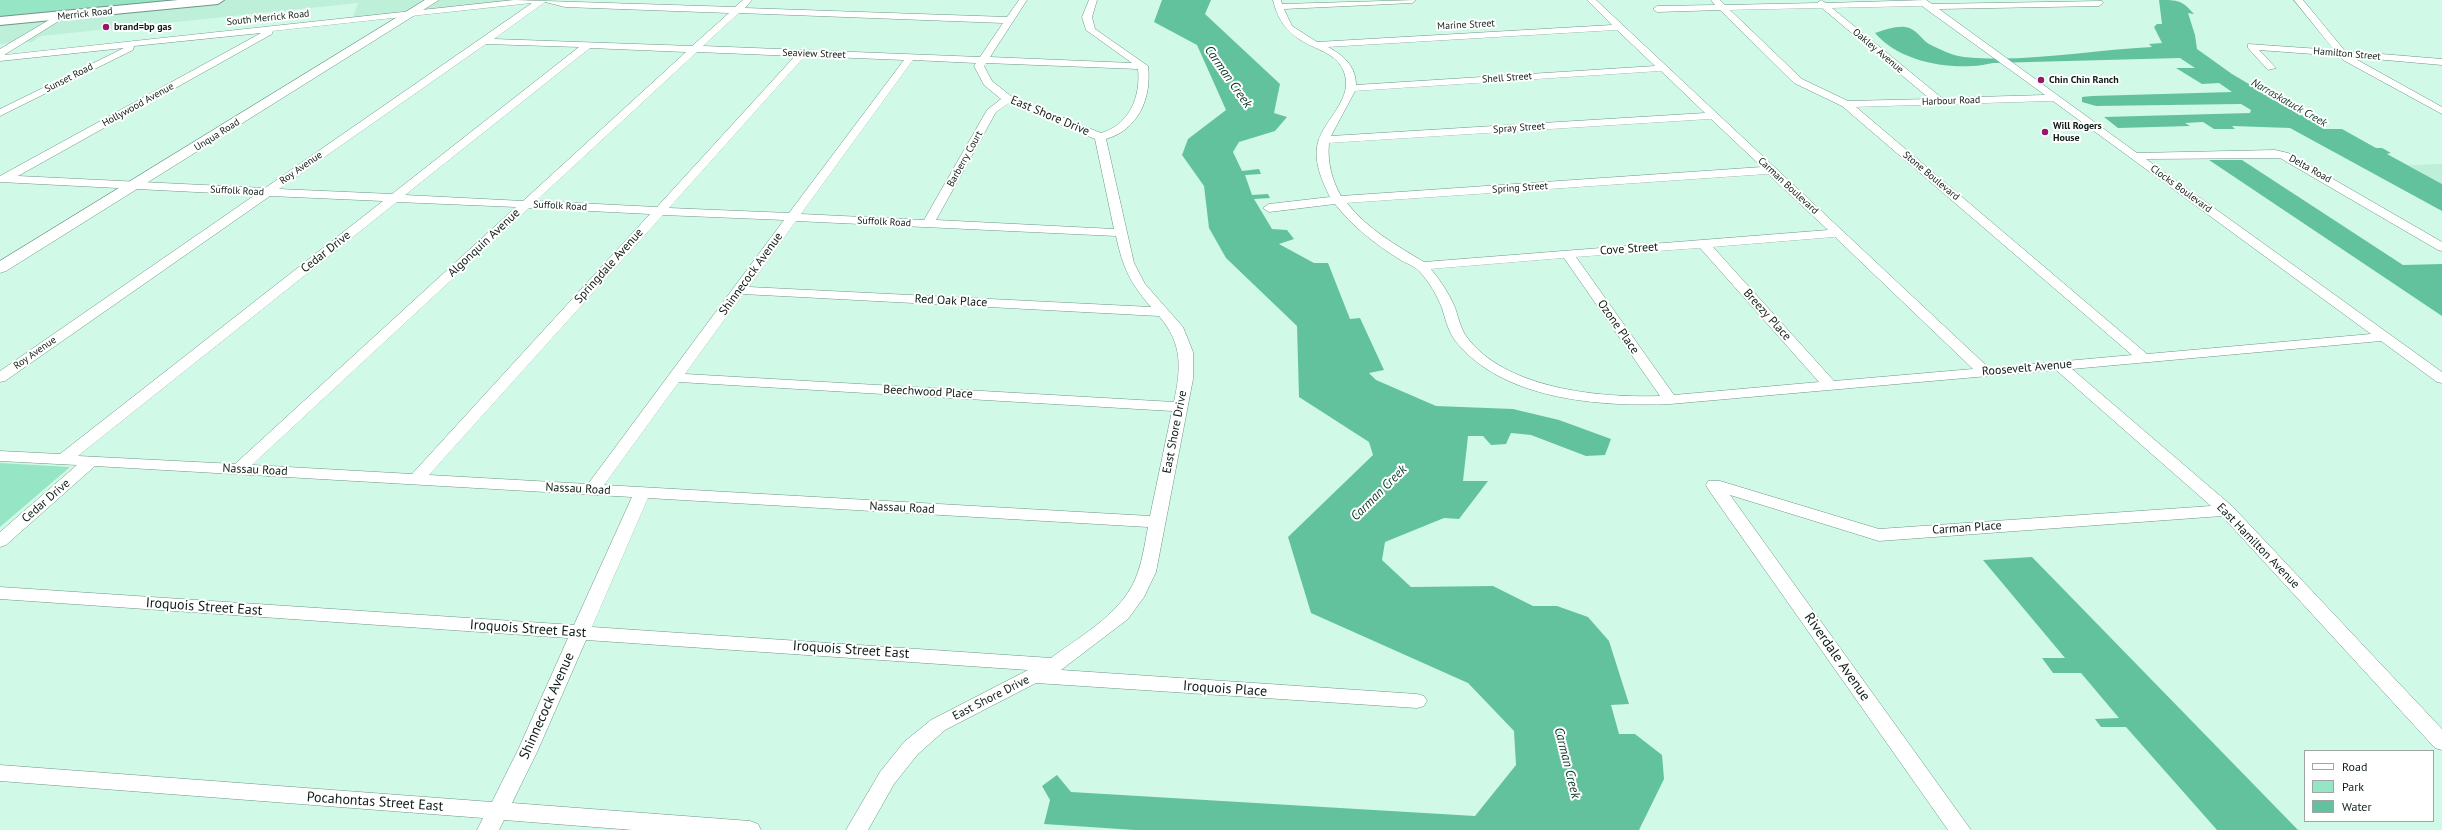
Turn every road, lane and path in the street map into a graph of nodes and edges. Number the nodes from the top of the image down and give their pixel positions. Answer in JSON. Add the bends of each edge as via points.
{"nodes":[{"id":1,"x":218,"y":0,"type":"edge"},
{"id":2,"x":433,"y":0,"type":"edge"},
{"id":3,"x":539,"y":0,"type":"edge"},
{"id":4,"x":544,"y":0,"type":"edge"},
{"id":5,"x":748,"y":0,"type":"edge"},
{"id":6,"x":1023,"y":0,"type":"edge"},
{"id":7,"x":1093,"y":0,"type":"edge"},
{"id":8,"x":1412,"y":0,"type":"edge"},
{"id":9,"x":1591,"y":0,"type":"edge"},
{"id":10,"x":2298,"y":0,"type":"edge"},
{"id":11,"x":1820,"y":3,"type":"edge"},
{"id":12,"x":1925,"y":3,"type":"edge"},
{"id":13,"x":2099,"y":3,"type":"dead end"},
{"id":14,"x":1278,"y":4,"type":"edge"},
{"id":15,"x":1720,"y":4,"type":"edge"},
{"id":16,"x":1657,"y":8,"type":"dead end"},
{"id":17,"x":737,"y":10,"type":"junction"},
{"id":18,"x":412,"y":14,"type":"junction"},
{"id":19,"x":59,"y":16,"type":"junction"},
{"id":20,"x":1010,"y":20,"type":"junction"},
{"id":21,"x":0,"y":22,"type":"edge"},
{"id":22,"x":1620,"y":27,"type":"junction"},
{"id":23,"x":275,"y":29,"type":"junction"},
{"id":24,"x":484,"y":41,"type":"junction"},
{"id":25,"x":138,"y":43,"type":"junction"},
{"id":26,"x":588,"y":45,"type":"junction"},
{"id":27,"x":1314,"y":45,"type":"junction"},
{"id":28,"x":694,"y":49,"type":"junction"},
{"id":29,"x":0,"y":53,"type":"edge"},
{"id":30,"x":2342,"y":53,"type":"junction"},
{"id":31,"x":803,"y":54,"type":"junction"},
{"id":32,"x":0,"y":58,"type":"edge"},
{"id":33,"x":910,"y":58,"type":"junction"},
{"id":34,"x":981,"y":60,"type":"junction"},
{"id":35,"x":2442,"y":62,"type":"edge"},
{"id":36,"x":1143,"y":66,"type":"junction"},
{"id":37,"x":1663,"y":68,"type":"junction"},
{"id":38,"x":2271,"y":68,"type":"dead end"},
{"id":39,"x":1350,"y":88,"type":"junction"},
{"id":40,"x":2055,"y":98,"type":"junction"},
{"id":41,"x":1008,"y":99,"type":"junction"},
{"id":42,"x":1939,"y":101,"type":"junction"},
{"id":43,"x":1846,"y":104,"type":"junction"},
{"id":44,"x":2442,"y":111,"type":"edge"},
{"id":45,"x":0,"y":113,"type":"edge"},
{"id":46,"x":1713,"y":116,"type":"junction"},
{"id":47,"x":1100,"y":138,"type":"junction"},
{"id":48,"x":1325,"y":140,"type":"junction"},
{"id":49,"x":2136,"y":156,"type":"junction"},
{"id":50,"x":1771,"y":170,"type":"junction"},
{"id":51,"x":1,"y":180,"type":"edge"},
{"id":52,"x":134,"y":186,"type":"junction"},
{"id":53,"x":266,"y":192,"type":"junction"},
{"id":54,"x":394,"y":198,"type":"junction"},
{"id":55,"x":1339,"y":200,"type":"junction"},
{"id":56,"x":526,"y":205,"type":"junction"},
{"id":57,"x":1269,"y":208,"type":"dead end"},
{"id":58,"x":660,"y":211,"type":"junction"},
{"id":59,"x":793,"y":218,"type":"junction"},
{"id":60,"x":928,"y":224,"type":"junction"},
{"id":61,"x":1120,"y":233,"type":"junction"},
{"id":62,"x":1837,"y":233,"type":"junction"},
{"id":63,"x":1704,"y":244,"type":"junction"},
{"id":64,"x":2442,"y":247,"type":"edge"},
{"id":65,"x":1567,"y":254,"type":"junction"},
{"id":66,"x":1421,"y":266,"type":"junction"},
{"id":67,"x":0,"y":268,"type":"edge"},
{"id":68,"x":740,"y":290,"type":"junction"},
{"id":69,"x":1163,"y":312,"type":"junction"},
{"id":70,"x":2383,"y":336,"type":"junction"},
{"id":71,"x":2144,"y":358,"type":"junction"},
{"id":72,"x":2059,"y":365,"type":"junction"},
{"id":73,"x":1985,"y":372,"type":"junction"},
{"id":74,"x":0,"y":378,"type":"edge"},
{"id":75,"x":676,"y":378,"type":"junction"},
{"id":76,"x":2442,"y":379,"type":"edge"},
{"id":77,"x":1830,"y":386,"type":"junction"},
{"id":78,"x":1670,"y":400,"type":"junction"},
{"id":79,"x":1180,"y":407,"type":"junction"},
{"id":80,"x":0,"y":456,"type":"edge"},
{"id":81,"x":64,"y":459,"type":"junction"},
{"id":82,"x":92,"y":461,"type":"junction"},
{"id":83,"x":239,"y":470,"type":"junction"},
{"id":84,"x":416,"y":480,"type":"junction"},
{"id":85,"x":1714,"y":485,"type":"joint"},
{"id":86,"x":592,"y":490,"type":"junction"},
{"id":87,"x":642,"y":493,"type":"junction"},
{"id":88,"x":2226,"y":510,"type":"junction"},
{"id":89,"x":1157,"y":522,"type":"junction"},
{"id":90,"x":0,"y":541,"type":"edge"},
{"id":91,"x":0,"y":594,"type":"edge"},
{"id":92,"x":580,"y":633,"type":"junction"},
{"id":93,"x":1055,"y":665,"type":"junction"},
{"id":94,"x":1034,"y":676,"type":"junction"},
{"id":95,"x":1417,"y":701,"type":"dead end"},
{"id":96,"x":2442,"y":742,"type":"edge"},
{"id":97,"x":0,"y":773,"type":"edge"},
{"id":98,"x":498,"y":811,"type":"junction"},
{"id":99,"x":488,"y":830,"type":"edge"},
{"id":100,"x":750,"y":830,"type":"edge"},
{"id":101,"x":857,"y":830,"type":"edge"},
{"id":102,"x":1960,"y":830,"type":"edge"}],
"edges":[{"from":1,"to":19,"type":"main road","name":"Merrick Road"},
{"from":2,"to":18,"type":"street","name":"Unqua Road"},
{"from":3,"to":18,"type":"street","name":"South Merrick Road"},
{"from":4,"to":17,"type":"street","via":[[565,4]]},
{"from":4,"to":24,"type":"street","name":"Roy Avenue"},
{"from":5,"to":17,"type":"street","name":"Algonquin Avenue"},
{"from":6,"to":20,"type":"street"},
{"from":7,"to":36,"type":"street","via":[[1087,17],[1092,30]]},
{"from":8,"to":14,"type":"street"},
{"from":9,"to":22,"type":"street","name":"Carman Boulevard"},
{"from":10,"to":30,"type":"street"},
{"from":11,"to":12,"type":"street"},
{"from":11,"to":15,"type":"street"},
{"from":11,"to":42,"type":"street","name":"Oakley Avenue"},
{"from":12,"to":13,"type":"street"},
{"from":12,"to":40,"type":"street","name":"Clocks Boulevard"},
{"from":14,"to":27,"type":"street","via":[[1283,20],[1292,31]]},
{"from":15,"to":16,"type":"street"},
{"from":15,"to":43,"type":"street","name":"Stone Boulevard","via":[[1798,81]]},
{"from":17,"to":20,"type":"street"},
{"from":17,"to":28,"type":"street","name":"Algonquin Avenue"},
{"from":18,"to":23,"type":"street","name":"South Merrick Road"},
{"from":18,"to":52,"type":"street","name":"Unqua Road"},
{"from":19,"to":21,"type":"main road","name":"Merrick Road"},
{"from":19,"to":29,"type":"street"},
{"from":20,"to":34,"type":"street"},
{"from":22,"to":27,"type":"street","name":"Marine Street"},
{"from":22,"to":37,"type":"street","name":"Carman Boulevard"},
{"from":23,"to":25,"type":"street","name":"South Merrick Road"},
{"from":23,"to":51,"type":"street","name":"Hollywood Avenue"},
{"from":24,"to":26,"type":"street","name":"Seaview Street"},
{"from":24,"to":53,"type":"street","name":"Roy Avenue"},
{"from":25,"to":32,"type":"street","name":"South Merrick Road"},
{"from":25,"to":45,"type":"street","name":"Sunset Road"},
{"from":26,"to":28,"type":"street","name":"Seaview Street"},
{"from":26,"to":54,"type":"street","name":"Cedar Drive"},
{"from":27,"to":39,"type":"street","via":[[1342,62],[1349,71]]},
{"from":28,"to":31,"type":"street","name":"Seaview Street"},
{"from":28,"to":56,"type":"street","name":"Algonquin Avenue"},
{"from":30,"to":35,"type":"street","name":"Hamilton Street"},
{"from":30,"to":38,"type":"street","name":"Hamilton Street","via":[[2251,46]]},
{"from":30,"to":44,"type":"street","via":[[2351,61]]},
{"from":31,"to":33,"type":"street","name":"Seaview Street"},
{"from":31,"to":58,"type":"street","name":"Springdale Avenue"},
{"from":33,"to":34,"type":"street","name":"Seaview Street"},
{"from":33,"to":59,"type":"street","name":"Shinnecock Avenue"},
{"from":34,"to":36,"type":"street","name":"Seaview Street"},
{"from":34,"to":41,"type":"street","name":"East Shore Drive","via":[[979,66],[988,83]]},
{"from":36,"to":47,"type":"street","via":[[1146,78],[1143,92],[1127,124]]},
{"from":37,"to":39,"type":"street","name":"Shell Street"},
{"from":37,"to":46,"type":"street","name":"Carman Boulevard"},
{"from":39,"to":48,"type":"street","via":[[1342,111]]},
{"from":40,"to":42,"type":"street","name":"Harbour Road"},
{"from":40,"to":49,"type":"street","name":"Clocks Boulevard"},
{"from":41,"to":47,"type":"street","name":"East Shore Drive"},
{"from":41,"to":60,"type":"street","name":"Barberry Court","via":[[992,110]]},
{"from":42,"to":43,"type":"street","name":"Harbour Road"},
{"from":43,"to":71,"type":"street","name":"Stone Boulevard"},
{"from":46,"to":48,"type":"street","name":"Spray Street"},
{"from":46,"to":50,"type":"street","name":"Carman Boulevard"},
{"from":47,"to":61,"type":"street","name":"East Shore Drive"},
{"from":48,"to":55,"type":"street","via":[[1325,171]]},
{"from":49,"to":64,"type":"street","name":"Delta Road","via":[[2275,153],[2284,155]]},
{"from":49,"to":70,"type":"street","name":"Clocks Boulevard"},
{"from":50,"to":55,"type":"street","name":"Spring Street"},
{"from":50,"to":62,"type":"street","name":"Carman Boulevard"},
{"from":51,"to":52,"type":"street","name":"Suffolk Road"},
{"from":52,"to":53,"type":"street","name":"Suffolk Road"},
{"from":52,"to":67,"type":"street","name":"Unqua Road"},
{"from":53,"to":54,"type":"street","name":"Suffolk Road"},
{"from":53,"to":74,"type":"street","name":"Roy Avenue"},
{"from":54,"to":56,"type":"street","name":"Suffolk Road"},
{"from":54,"to":81,"type":"street","name":"Cedar Drive"},
{"from":55,"to":57,"type":"street","name":"Spring Street"},
{"from":55,"to":66,"type":"street","via":[[1372,234]]},
{"from":56,"to":58,"type":"street","name":"Suffolk Road"},
{"from":56,"to":83,"type":"street","name":"Algonquin Avenue"},
{"from":58,"to":59,"type":"street","name":"Suffolk Road"},
{"from":58,"to":84,"type":"street","name":"Springdale Avenue"},
{"from":59,"to":60,"type":"street","name":"Suffolk Road"},
{"from":59,"to":68,"type":"street","name":"Shinnecock Avenue"},
{"from":60,"to":61,"type":"street","name":"Suffolk Road"},
{"from":61,"to":69,"type":"street","name":"East Shore Drive","via":[[1128,264],[1135,278]]},
{"from":62,"to":63,"type":"street","name":"Cove Street"},
{"from":62,"to":73,"type":"street","name":"Carman Boulevard"},
{"from":63,"to":65,"type":"street","name":"Cove Street"},
{"from":63,"to":77,"type":"street","name":"Breezy Place"},
{"from":65,"to":66,"type":"street","name":"Cove Street"},
{"from":65,"to":78,"type":"street","name":"Ozone Place"},
{"from":66,"to":78,"type":"street","name":"Roosevelt Avenue","via":[[1446,303],[1459,335],[1471,350],[1502,371],[1527,382],[1600,400]]},
{"from":68,"to":69,"type":"street","name":"Red Oak Place"},
{"from":68,"to":75,"type":"street","name":"Shinnecock Avenue"},
{"from":69,"to":79,"type":"street","name":"East Shore Drive","via":[[1176,327],[1186,352],[1186,379]]},
{"from":70,"to":71,"type":"street","name":"Roosevelt Avenue"},
{"from":70,"to":76,"type":"street","name":"Clocks Boulevard"},
{"from":71,"to":72,"type":"street","name":"Roosevelt Avenue"},
{"from":72,"to":73,"type":"street","name":"Roosevelt Avenue"},
{"from":72,"to":88,"type":"street","name":"East Hamilton Avenue"},
{"from":73,"to":77,"type":"street","name":"Roosevelt Avenue"},
{"from":75,"to":79,"type":"street","name":"Beechwood Place"},
{"from":75,"to":86,"type":"street","name":"Shinnecock Avenue"},
{"from":77,"to":78,"type":"street","name":"Roosevelt Avenue"},
{"from":79,"to":89,"type":"street","name":"East Shore Drive"},
{"from":80,"to":81,"type":"street","name":"Nassau Road"},
{"from":81,"to":82,"type":"street","name":"Nassau Road"},
{"from":82,"to":83,"type":"street","name":"Nassau Road"},
{"from":82,"to":90,"type":"street","name":"Cedar Drive"},
{"from":83,"to":84,"type":"street","name":"Nassau Road"},
{"from":84,"to":86,"type":"street","name":"Nassau Road"},
{"from":85,"to":88,"type":"street","name":"Carman Place","via":[[1879,534]]},
{"from":85,"to":102,"type":"street","name":"Riverdale Avenue"},
{"from":86,"to":87,"type":"street","name":"Nassau Road"},
{"from":87,"to":89,"type":"street","name":"Nassau Road"},
{"from":87,"to":92,"type":"street","name":"Shinnecock Avenue"},
{"from":88,"to":96,"type":"street","name":"East Hamilton Avenue"},
{"from":89,"to":93,"type":"street","name":"East Shore Drive","via":[[1147,572],[1138,593],[1122,614]]},
{"from":91,"to":92,"type":"street","name":"Iroquois Street East"},
{"from":92,"to":93,"type":"street","name":"Iroquois Street East"},
{"from":92,"to":98,"type":"street","name":"Shinnecock Avenue"},
{"from":93,"to":94,"type":"street","name":"East Shore Drive"},
{"from":94,"to":95,"type":"street","name":"Iroquois Place"},
{"from":94,"to":101,"type":"street","name":"East Shore Drive","via":[[938,725],[911,748],[887,778]]},
{"from":97,"to":98,"type":"street","name":"Pocahontas Street East"},
{"from":98,"to":99,"type":"street","name":"Shinnecock Avenue"},
{"from":98,"to":100,"type":"street","name":"Pocahontas Street East"}]}
